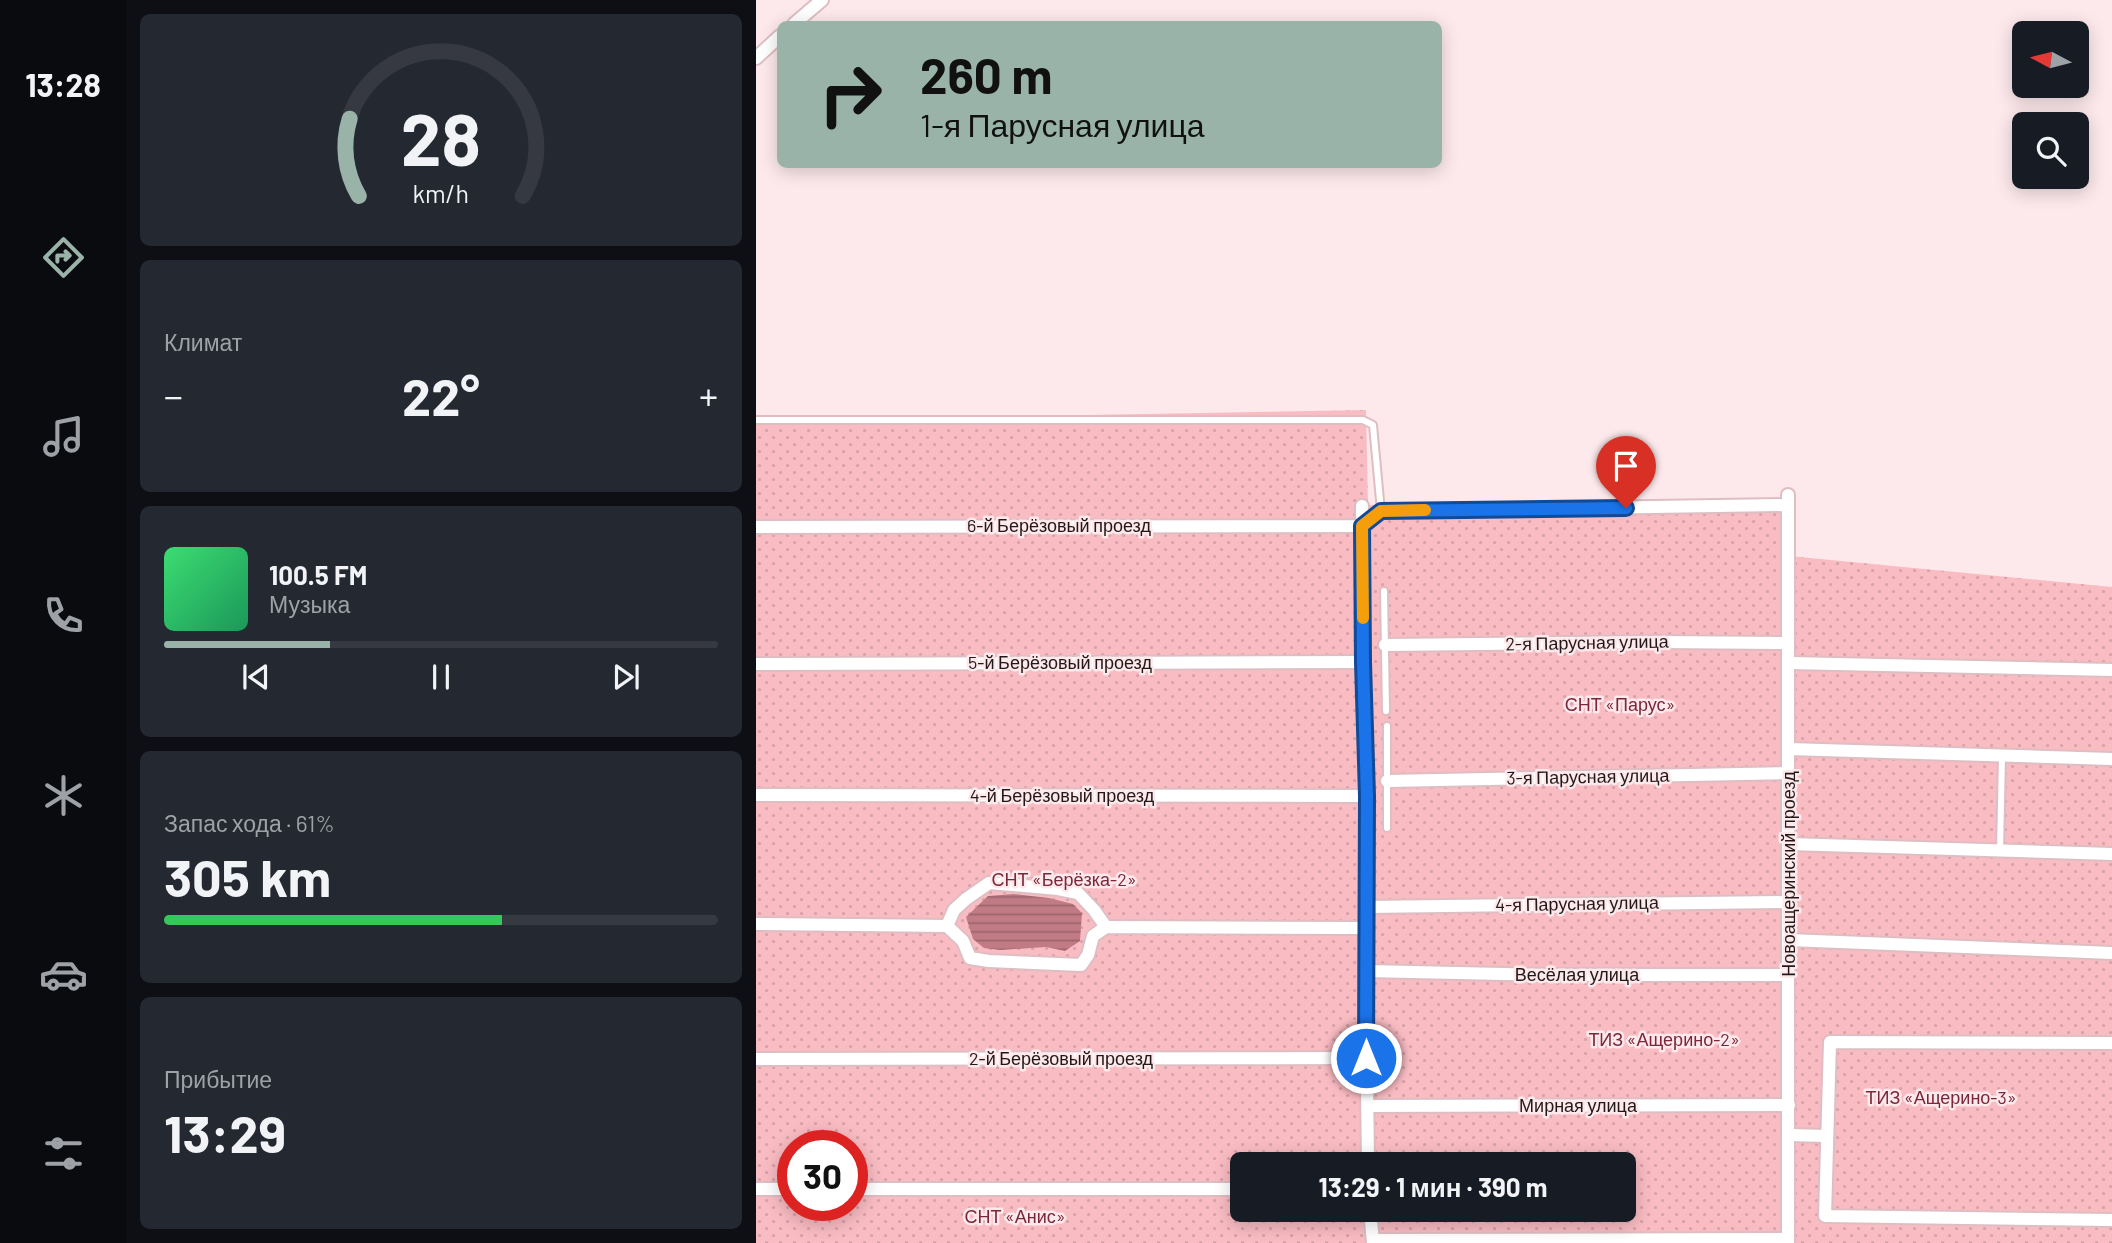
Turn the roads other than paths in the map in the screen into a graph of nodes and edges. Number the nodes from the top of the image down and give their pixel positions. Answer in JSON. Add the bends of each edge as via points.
{"nodes":[{"id":1,"x":822,"y":0,"type":"edge"},
{"id":2,"x":798,"y":21,"type":"edge"},
{"id":3,"x":777,"y":39,"type":"edge"},
{"id":4,"x":756,"y":58,"type":"edge"},
{"id":5,"x":756,"y":420,"type":"edge"},
{"id":6,"x":1362,"y":506,"type":"dead end"},
{"id":7,"x":1381,"y":511,"type":"junction"},
{"id":8,"x":1362,"y":526,"type":"junction"},
{"id":9,"x":756,"y":527,"type":"edge"},
{"id":10,"x":1384,"y":591,"type":"dead end"},
{"id":11,"x":1788,"y":643,"type":"junction"},
{"id":12,"x":1385,"y":645,"type":"junction"},
{"id":13,"x":1363,"y":662,"type":"junction"},
{"id":14,"x":1788,"y":663,"type":"junction"},
{"id":15,"x":756,"y":664,"type":"edge"},
{"id":16,"x":2112,"y":670,"type":"edge"},
{"id":17,"x":1386,"y":711,"type":"dead end"},
{"id":18,"x":1387,"y":726,"type":"dead end"},
{"id":19,"x":1789,"y":749,"type":"junction"},
{"id":20,"x":2002,"y":756,"type":"junction"},
{"id":21,"x":2112,"y":759,"type":"edge"},
{"id":22,"x":1789,"y":773,"type":"junction"},
{"id":23,"x":1387,"y":781,"type":"junction"},
{"id":24,"x":756,"y":795,"type":"edge"},
{"id":25,"x":1367,"y":796,"type":"junction"},
{"id":26,"x":1387,"y":828,"type":"dead end"},
{"id":27,"x":1789,"y":844,"type":"junction"},
{"id":28,"x":2000,"y":851,"type":"junction"},
{"id":29,"x":2112,"y":855,"type":"edge"},
{"id":30,"x":1789,"y":902,"type":"junction"},
{"id":31,"x":1365,"y":907,"type":"junction"},
{"id":32,"x":756,"y":924,"type":"edge"},
{"id":33,"x":947,"y":926,"type":"junction"},
{"id":34,"x":1106,"y":927,"type":"junction"},
{"id":35,"x":1365,"y":928,"type":"junction"},
{"id":36,"x":1789,"y":940,"type":"junction"},
{"id":37,"x":2112,"y":953,"type":"edge"},
{"id":38,"x":1366,"y":971,"type":"junction"},
{"id":39,"x":1789,"y":975,"type":"junction"},
{"id":40,"x":2112,"y":1043,"type":"edge"},
{"id":41,"x":1366,"y":1058,"type":"junction"},
{"id":42,"x":756,"y":1059,"type":"edge"},
{"id":43,"x":1789,"y":1105,"type":"junction"},
{"id":44,"x":1367,"y":1106,"type":"junction"},
{"id":45,"x":1789,"y":1135,"type":"junction"},
{"id":46,"x":1826,"y":1136,"type":"junction"},
{"id":47,"x":1368,"y":1152,"type":"edge"},
{"id":48,"x":756,"y":1189,"type":"edge"},
{"id":49,"x":777,"y":1189,"type":"edge"},
{"id":50,"x":868,"y":1189,"type":"edge"},
{"id":51,"x":1230,"y":1189,"type":"edge"},
{"id":52,"x":2112,"y":1220,"type":"edge"},
{"id":53,"x":1371,"y":1222,"type":"edge"},
{"id":54,"x":1788,"y":1241,"type":"edge"},
{"id":55,"x":1373,"y":1242,"type":"edge"}],
"edges":[{"from":1,"to":2,"type":"street"},
{"from":3,"to":4,"type":"street"},
{"from":5,"to":7,"type":"lane","via":[[1363,420],[1373,425]]},
{"from":6,"to":8,"type":"street"},
{"from":7,"to":8,"type":"street"},
{"from":7,"to":11,"type":"street","name":"Новоащеринский проезд","via":[[1788,500]]},
{"from":8,"to":9,"type":"street","name":"6-й Берёзовый проезд"},
{"from":8,"to":13,"type":"street"},
{"from":10,"to":12,"type":"lane"},
{"from":11,"to":12,"type":"street","name":"2-я Парусная улица"},
{"from":11,"to":14,"type":"street","name":"Новоащеринский проезд"},
{"from":12,"to":17,"type":"lane"},
{"from":13,"to":15,"type":"street","name":"5-й Берёзовый проезд"},
{"from":13,"to":25,"type":"street"},
{"from":14,"to":16,"type":"street"},
{"from":14,"to":19,"type":"street","name":"Новоащеринский проезд"},
{"from":18,"to":23,"type":"lane"},
{"from":19,"to":20,"type":"street"},
{"from":19,"to":22,"type":"street","name":"Новоащеринский проезд"},
{"from":20,"to":21,"type":"street"},
{"from":20,"to":28,"type":"lane"},
{"from":22,"to":23,"type":"street","name":"3-я Парусная улица"},
{"from":22,"to":27,"type":"street","name":"Новоащеринский проезд"},
{"from":23,"to":26,"type":"lane"},
{"from":24,"to":25,"type":"street","name":"4-й Берёзовый проезд"},
{"from":25,"to":31,"type":"street"},
{"from":27,"to":28,"type":"street"},
{"from":27,"to":30,"type":"street","name":"Новоащеринский проезд"},
{"from":28,"to":29,"type":"street"},
{"from":30,"to":31,"type":"street","name":"4-я Парусная улица"},
{"from":30,"to":36,"type":"street","name":"Новоащеринский проезд"},
{"from":31,"to":35,"type":"street"},
{"from":32,"to":33,"type":"street"},
{"from":33,"to":34,"type":"street","via":[[954,910],[989,883],[1077,893]]},
{"from":33,"to":34,"type":"street","via":[[963,941],[970,958],[1081,965],[1093,936]]},
{"from":34,"to":35,"type":"street"},
{"from":35,"to":38,"type":"street"},
{"from":36,"to":37,"type":"street"},
{"from":36,"to":39,"type":"street","name":"Новоащеринский проезд"},
{"from":38,"to":39,"type":"street","name":"Весёлая улица"},
{"from":38,"to":41,"type":"street"},
{"from":39,"to":43,"type":"street","name":"Новоащеринский проезд"},
{"from":40,"to":46,"type":"street","via":[[1830,1042]]},
{"from":41,"to":42,"type":"street","name":"2-й Берёзовый проезд"},
{"from":41,"to":44,"type":"street"},
{"from":43,"to":44,"type":"street","name":"Мирная улица"},
{"from":43,"to":45,"type":"street","name":"Новоащеринский проезд"},
{"from":44,"to":47,"type":"street"},
{"from":45,"to":46,"type":"street"},
{"from":45,"to":54,"type":"street","name":"Новоащеринский проезд"},
{"from":46,"to":52,"type":"street","via":[[1825,1216]]},
{"from":48,"to":49,"type":"street"},
{"from":50,"to":51,"type":"street"},
{"from":53,"to":55,"type":"street"},
{"from":54,"to":55,"type":"street"}]}
